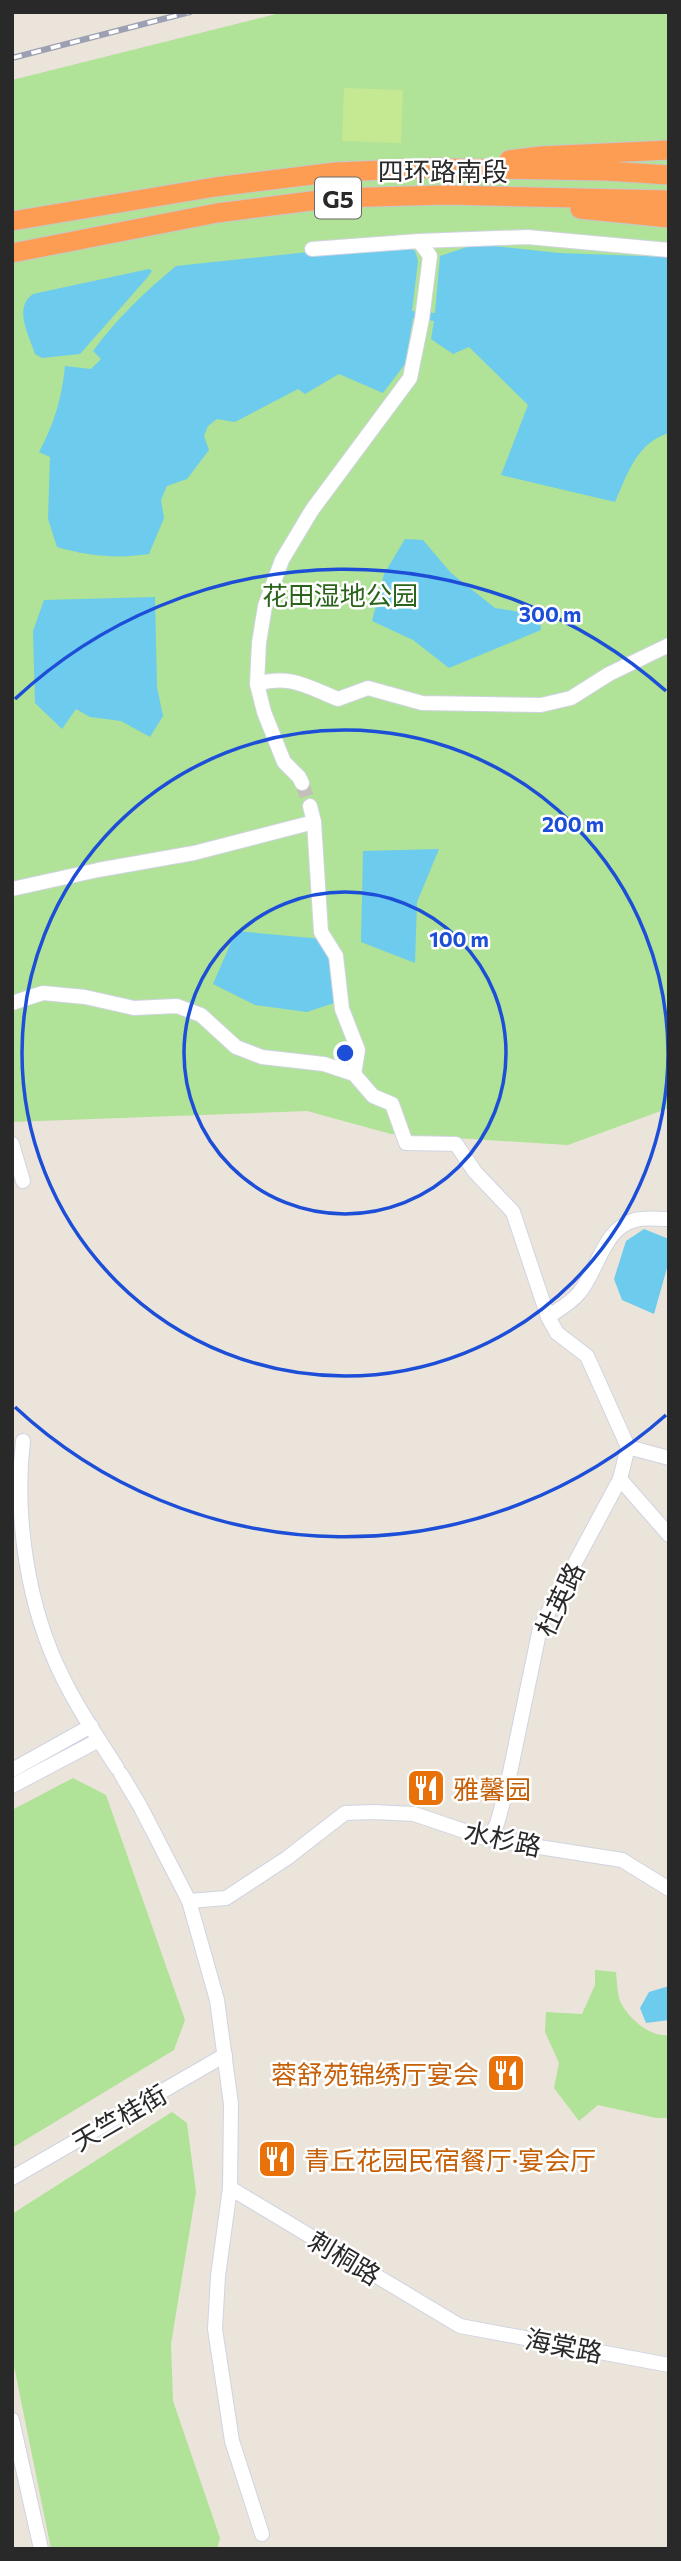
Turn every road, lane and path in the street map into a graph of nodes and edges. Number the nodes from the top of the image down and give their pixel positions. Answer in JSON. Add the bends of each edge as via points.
{"nodes":[{"id":1,"x":669,"y":150,"type":"edge"},
{"id":2,"x":434,"y":169,"type":"junction"},
{"id":3,"x":669,"y":175,"type":"edge"},
{"id":4,"x":446,"y":195,"type":"junction"},
{"id":5,"x":669,"y":200,"type":"edge"},
{"id":6,"x":669,"y":218,"type":"edge"},
{"id":7,"x":12,"y":220,"type":"edge"},
{"id":8,"x":419,"y":241,"type":"junction"},
{"id":9,"x":312,"y":249,"type":"dead end"},
{"id":10,"x":669,"y":250,"type":"edge"},
{"id":11,"x":12,"y":253,"type":"edge"},
{"id":12,"x":669,"y":645,"type":"edge"},
{"id":13,"x":257,"y":684,"type":"junction"},
{"id":14,"x":302,"y":783,"type":"tunnel mouth"},
{"id":15,"x":310,"y":806,"type":"tunnel mouth"},
{"id":16,"x":314,"y":821,"type":"junction"},
{"id":17,"x":12,"y":889,"type":"edge"},
{"id":18,"x":12,"y":1003,"type":"edge"},
{"id":19,"x":355,"y":1074,"type":"junction"},
{"id":20,"x":12,"y":1143,"type":"edge"},
{"id":21,"x":23,"y":1181,"type":"dead end"},
{"id":22,"x":669,"y":1219,"type":"edge"},
{"id":23,"x":548,"y":1317,"type":"junction"},
{"id":24,"x":23,"y":1441,"type":"dead end"},
{"id":25,"x":628,"y":1447,"type":"junction"},
{"id":26,"x":669,"y":1458,"type":"edge"},
{"id":27,"x":16,"y":1469,"type":"edge"},
{"id":28,"x":620,"y":1479,"type":"junction"},
{"id":29,"x":669,"y":1535,"type":"edge"},
{"id":30,"x":91,"y":1726,"type":"junction"},
{"id":31,"x":99,"y":1740,"type":"junction"},
{"id":32,"x":12,"y":1770,"type":"edge"},
{"id":33,"x":12,"y":1786,"type":"edge"},
{"id":34,"x":488,"y":1839,"type":"junction"},
{"id":35,"x":669,"y":1889,"type":"edge"},
{"id":36,"x":190,"y":1901,"type":"junction"},
{"id":37,"x":225,"y":2055,"type":"junction"},
{"id":38,"x":12,"y":2178,"type":"edge"},
{"id":39,"x":230,"y":2188,"type":"junction"},
{"id":40,"x":460,"y":2326,"type":"joint"},
{"id":41,"x":669,"y":2365,"type":"edge"},
{"id":42,"x":12,"y":2420,"type":"edge"},
{"id":43,"x":262,"y":2534,"type":"dead end"},
{"id":44,"x":41,"y":2549,"type":"edge"}],
"edges":[{"from":1,"to":2,"type":"highway","via":[[541,156]]},
{"from":2,"to":3,"type":"highway","name":"四环路南段","number":"G5"},
{"from":2,"to":7,"type":"highway","name":"四环路南段","number":"G5","via":[[336,172]]},
{"from":4,"to":5,"type":"highway","name":"四环路南段","number":"G5"},
{"from":4,"to":6,"type":"highway"},
{"from":4,"to":11,"type":"highway","name":"四环路南段","number":"G5","via":[[335,198],[217,213]]},
{"from":8,"to":9,"type":"street"},
{"from":8,"to":10,"type":"street","via":[[527,237]]},
{"from":8,"to":13,"type":"street","via":[[430,256],[410,378],[312,510],[282,560],[265,606]]},
{"from":12,"to":13,"type":"street","via":[[571,698],[541,705],[422,703],[368,688],[338,699],[294,682],[274,679]]},
{"from":13,"to":14,"type":"street","via":[[284,762]]},
{"from":15,"to":16,"type":"street"},
{"from":16,"to":17,"type":"street","via":[[194,853]]},
{"from":16,"to":19,"type":"street","via":[[321,932],[336,956],[342,1009],[358,1049]]},
{"from":18,"to":19,"type":"street","via":[[44,993],[134,1008],[177,1006],[201,1015],[236,1046],[262,1057],[324,1064]]},
{"from":19,"to":23,"type":"street","via":[[373,1096],[392,1104],[406,1143],[456,1143],[475,1172],[513,1212]]},
{"from":20,"to":21,"type":"street"},
{"from":22,"to":23,"type":"street","via":[[635,1220],[619,1229],[605,1244],[578,1295]]},
{"from":23,"to":25,"type":"street","via":[[557,1333],[587,1356]]},
{"from":24,"to":27,"type":"street"},
{"from":25,"to":26,"type":"street"},
{"from":25,"to":28,"type":"street","name":"杜英路"},
{"from":27,"to":30,"type":"street","via":[[36,1611],[62,1676]]},
{"from":28,"to":29,"type":"street"},
{"from":28,"to":34,"type":"street","name":"杜英路","via":[[540,1628],[507,1787]]},
{"from":30,"to":31,"type":"street"},
{"from":30,"to":32,"type":"street"},
{"from":31,"to":33,"type":"street"},
{"from":31,"to":36,"type":"street","via":[[146,1816]]},
{"from":34,"to":35,"type":"street","name":"水杉路","via":[[622,1860]]},
{"from":34,"to":36,"type":"street","name":"水杉路","via":[[414,1814],[345,1813],[226,1898]]},
{"from":36,"to":37,"type":"street","via":[[217,2000]]},
{"from":37,"to":38,"type":"street","name":"天竺桂街"},
{"from":37,"to":39,"type":"street","via":[[231,2104]]},
{"from":39,"to":40,"type":"street","name":"刺桐路"},
{"from":39,"to":43,"type":"street","via":[[215,2329],[232,2441]]},
{"from":40,"to":41,"type":"street","name":"海棠路"},
{"from":42,"to":44,"type":"street"}]}
